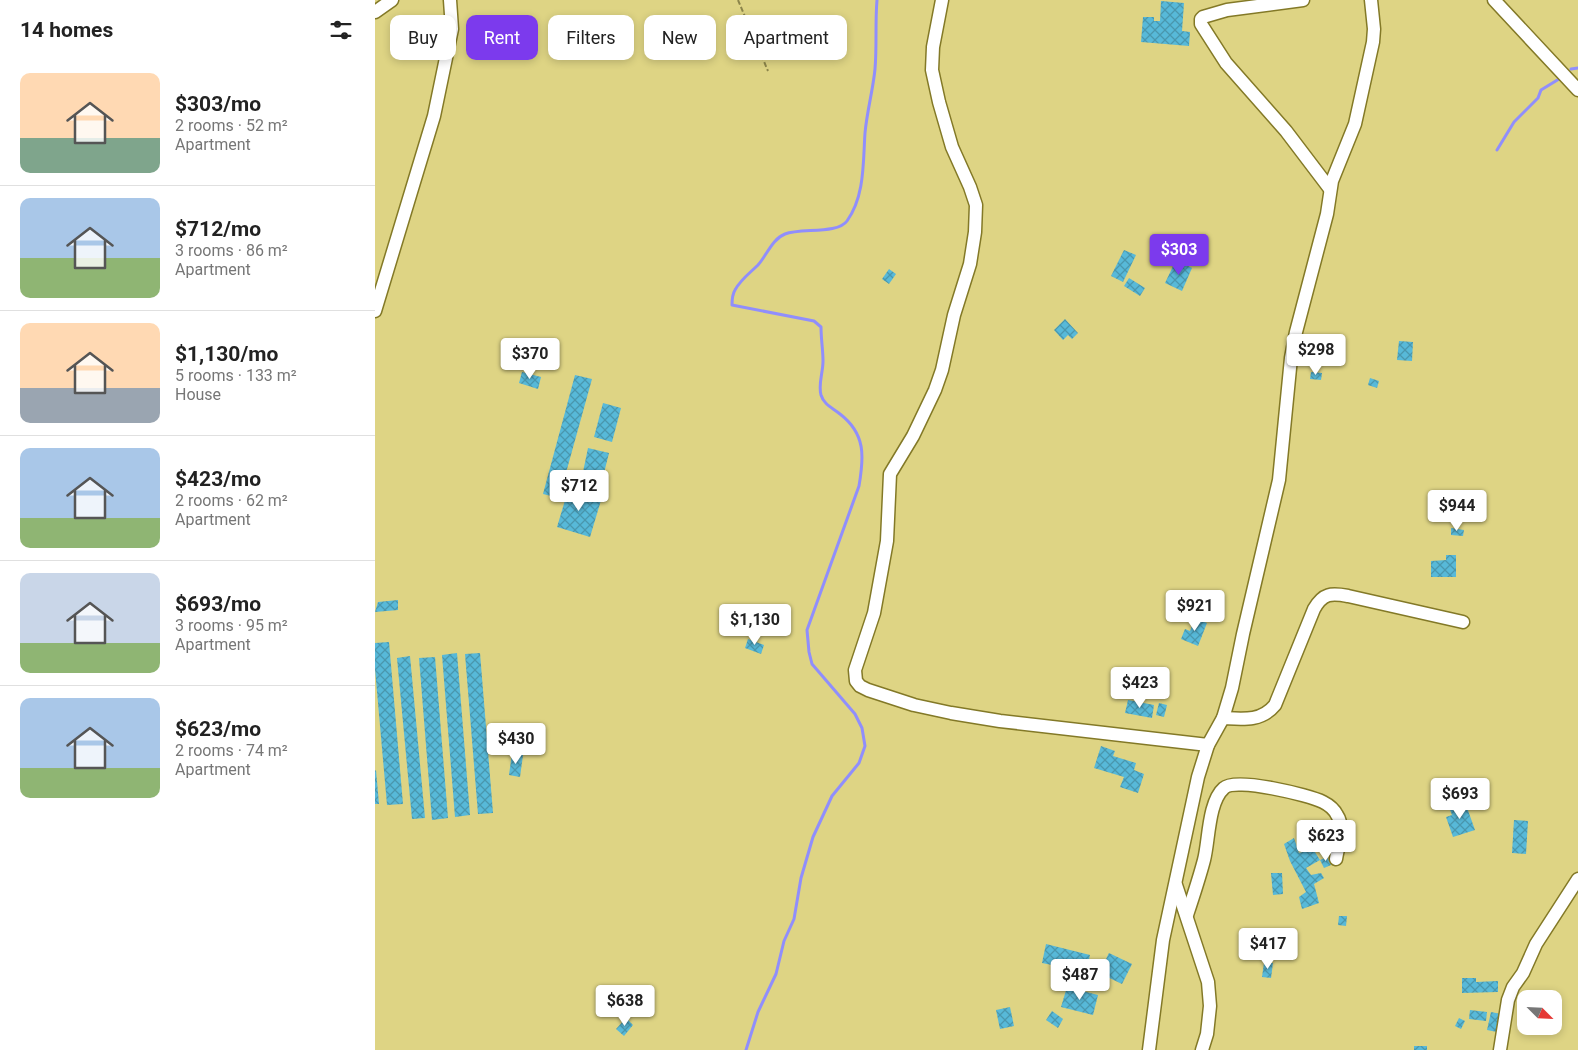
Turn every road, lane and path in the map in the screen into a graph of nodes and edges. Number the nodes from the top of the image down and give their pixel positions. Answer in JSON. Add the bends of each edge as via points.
{"nodes":[{"id":1,"x":392,"y":0,"type":"edge"},
{"id":2,"x":450,"y":0,"type":"edge"},
{"id":3,"x":738,"y":0,"type":"edge"},
{"id":4,"x":942,"y":0,"type":"edge"},
{"id":5,"x":1303,"y":0,"type":"edge"},
{"id":6,"x":1371,"y":0,"type":"edge"},
{"id":7,"x":1494,"y":0,"type":"edge"},
{"id":8,"x":375,"y":12,"type":"edge"},
{"id":9,"x":768,"y":71,"type":"dead end"},
{"id":10,"x":1578,"y":90,"type":"edge"},
{"id":11,"x":1330,"y":189,"type":"junction"},
{"id":12,"x":375,"y":311,"type":"edge"},
{"id":13,"x":1463,"y":622,"type":"dead end"},
{"id":14,"x":1223,"y":718,"type":"junction"},
{"id":15,"x":1208,"y":745,"type":"junction"},
{"id":16,"x":1336,"y":859,"type":"dead end"},
{"id":17,"x":1578,"y":879,"type":"edge"},
{"id":18,"x":1176,"y":885,"type":"junction"},
{"id":19,"x":1187,"y":915,"type":"junction"},
{"id":20,"x":1149,"y":1050,"type":"edge"},
{"id":21,"x":1202,"y":1050,"type":"edge"},
{"id":22,"x":1500,"y":1050,"type":"edge"}],
"edges":[{"from":1,"to":8,"type":"street"},
{"from":2,"to":12,"type":"street","via":[[452,28],[434,116]]},
{"from":3,"to":9,"type":"path"},
{"from":4,"to":15,"type":"street","via":[[932,70],[952,147],[976,205],[975,232],[970,264],[935,390],[890,474],[887,541],[874,613],[855,670],[856,681],[868,690],[913,705],[959,714]]},
{"from":5,"to":11,"type":"street","via":[[1227,10],[1203,16],[1201,24],[1226,63],[1286,131]]},
{"from":6,"to":11,"type":"street","via":[[1373,42],[1355,124]]},
{"from":7,"to":10,"type":"street"},
{"from":11,"to":14,"type":"street","via":[[1327,214],[1291,358],[1279,480]]},
{"from":13,"to":14,"type":"street","via":[[1348,596],[1328,595],[1314,609],[1275,706],[1257,718]]},
{"from":14,"to":15,"type":"street"},
{"from":15,"to":18,"type":"street","via":[[1198,777]]},
{"from":16,"to":19,"type":"street","via":[[1341,827],[1339,816],[1322,801],[1248,784],[1225,786],[1215,803],[1205,857]]},
{"from":17,"to":22,"type":"street","via":[[1513,987]]},
{"from":18,"to":19,"type":"street"},
{"from":18,"to":20,"type":"street","via":[[1163,940]]},
{"from":19,"to":21,"type":"street","via":[[1208,982],[1210,1006]]}]}
